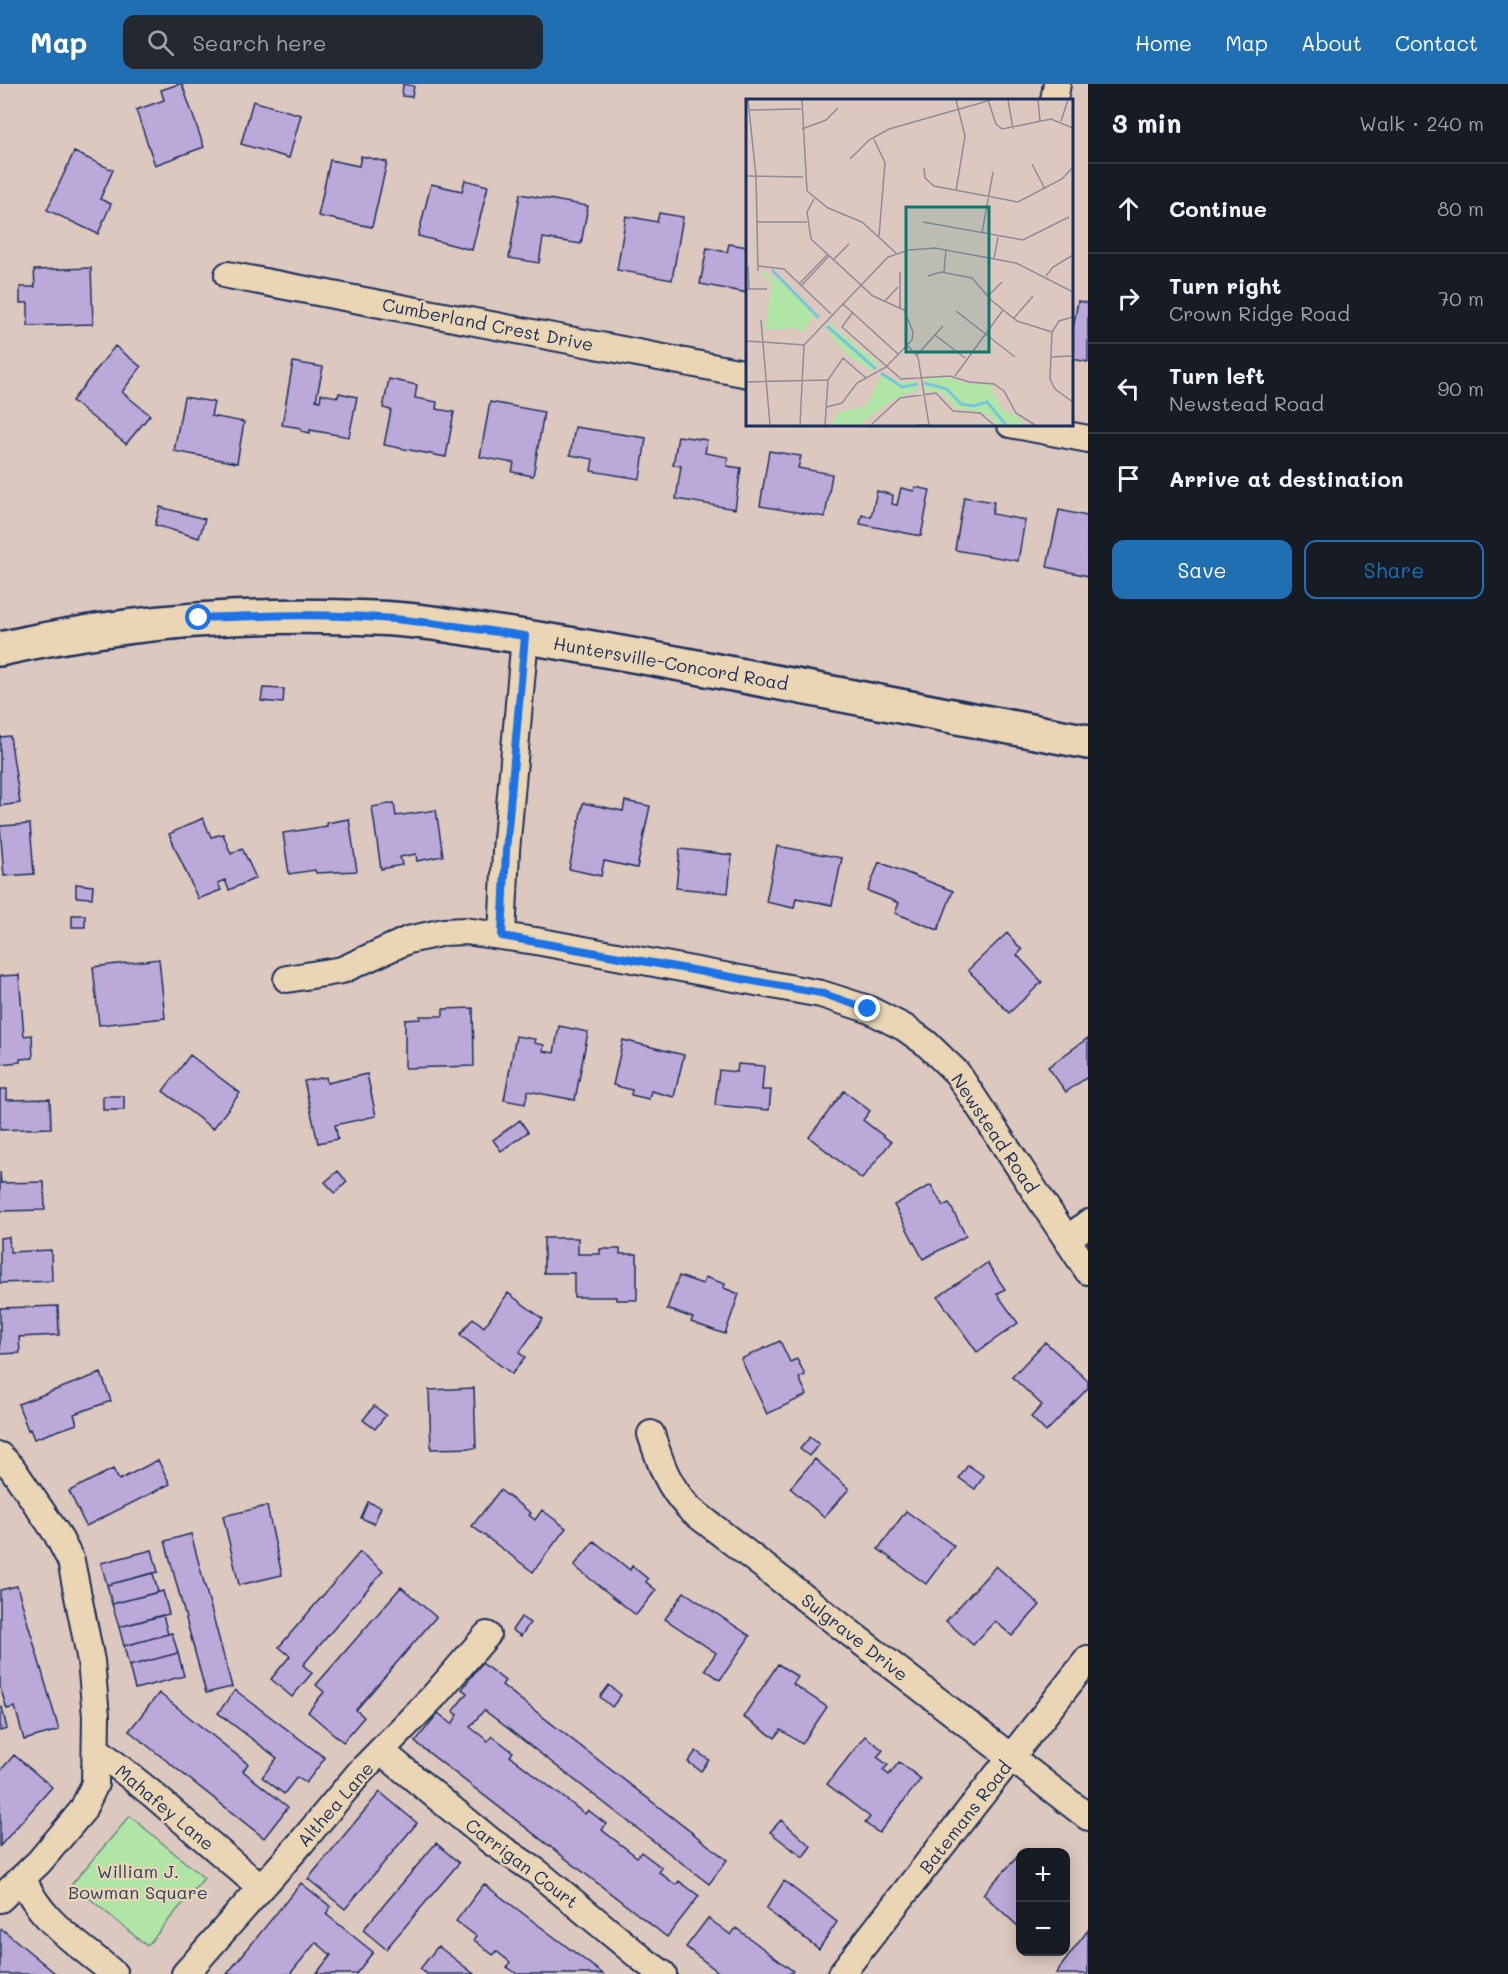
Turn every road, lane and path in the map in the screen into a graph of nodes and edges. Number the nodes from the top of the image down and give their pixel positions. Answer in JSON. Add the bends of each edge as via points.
{"nodes":[{"id":1,"x":1057,"y":84,"type":"edge"},
{"id":2,"x":1054,"y":99,"type":"edge"},
{"id":3,"x":228,"y":275,"type":"dead end"},
{"id":4,"x":746,"y":374,"type":"edge"},
{"id":5,"x":1020,"y":426,"type":"edge"},
{"id":6,"x":1088,"y":439,"type":"edge"},
{"id":7,"x":525,"y":636,"type":"junction"},
{"id":8,"x":0,"y":649,"type":"edge"},
{"id":9,"x":1088,"y":742,"type":"edge"},
{"id":10,"x":502,"y":936,"type":"junction"},
{"id":11,"x":287,"y":979,"type":"dead end"},
{"id":12,"x":1088,"y":1224,"type":"edge"},
{"id":13,"x":1067,"y":1240,"type":"junction"},
{"id":14,"x":1088,"y":1271,"type":"edge"},
{"id":15,"x":651,"y":1434,"type":"dead end"},
{"id":16,"x":0,"y":1456,"type":"edge"},
{"id":17,"x":487,"y":1635,"type":"dead end"},
{"id":18,"x":1088,"y":1659,"type":"edge"},
{"id":19,"x":96,"y":1749,"type":"junction"},
{"id":20,"x":381,"y":1751,"type":"junction"},
{"id":21,"x":1011,"y":1758,"type":"junction"},
{"id":22,"x":1088,"y":1817,"type":"edge"},
{"id":23,"x":22,"y":1877,"type":"junction"},
{"id":24,"x":261,"y":1888,"type":"junction"},
{"id":25,"x":0,"y":1899,"type":"edge"},
{"id":26,"x":114,"y":1974,"type":"edge"},
{"id":27,"x":185,"y":1974,"type":"edge"},
{"id":28,"x":663,"y":1974,"type":"edge"},
{"id":29,"x":841,"y":1974,"type":"edge"}],
"edges":[{"from":1,"to":2,"type":"street"},
{"from":3,"to":4,"type":"street","name":"Cumberland Crest Drive"},
{"from":5,"to":6,"type":"street"},
{"from":7,"to":8,"type":"main road","name":"Huntersville-Concord Road","via":[[387,618],[269,615],[150,623]]},
{"from":7,"to":9,"type":"main road","name":"Huntersville-Concord Road"},
{"from":7,"to":10,"type":"street"},
{"from":10,"to":11,"type":"street","name":"Newstead Road","via":[[444,932],[408,940],[342,970]]},
{"from":10,"to":13,"type":"street","name":"Newstead Road","via":[[821,993],[868,1009],[905,1028],[957,1073]]},
{"from":12,"to":13,"type":"street"},
{"from":13,"to":14,"type":"street","name":"Newstead Road"},
{"from":15,"to":21,"type":"street","name":"Sulgrave Drive","via":[[666,1477],[676,1496],[691,1510]]},
{"from":16,"to":19,"type":"street","via":[[57,1534],[71,1562],[92,1661]]},
{"from":17,"to":20,"type":"street","name":"Althea Lane"},
{"from":18,"to":21,"type":"street","name":"Batemans Road"},
{"from":19,"to":23,"type":"street","via":[[94,1784],[82,1811]]},
{"from":19,"to":24,"type":"street","name":"Mahafey Lane"},
{"from":20,"to":24,"type":"street","name":"Althea Lane"},
{"from":20,"to":28,"type":"street","name":"Carrigan Court"},
{"from":21,"to":22,"type":"street","name":"Sulgrave Drive"},
{"from":21,"to":29,"type":"street","name":"Batemans Road"},
{"from":23,"to":25,"type":"street"},
{"from":23,"to":26,"type":"street","via":[[47,1915]]},
{"from":24,"to":27,"type":"street","name":"Althea Lane"}]}
